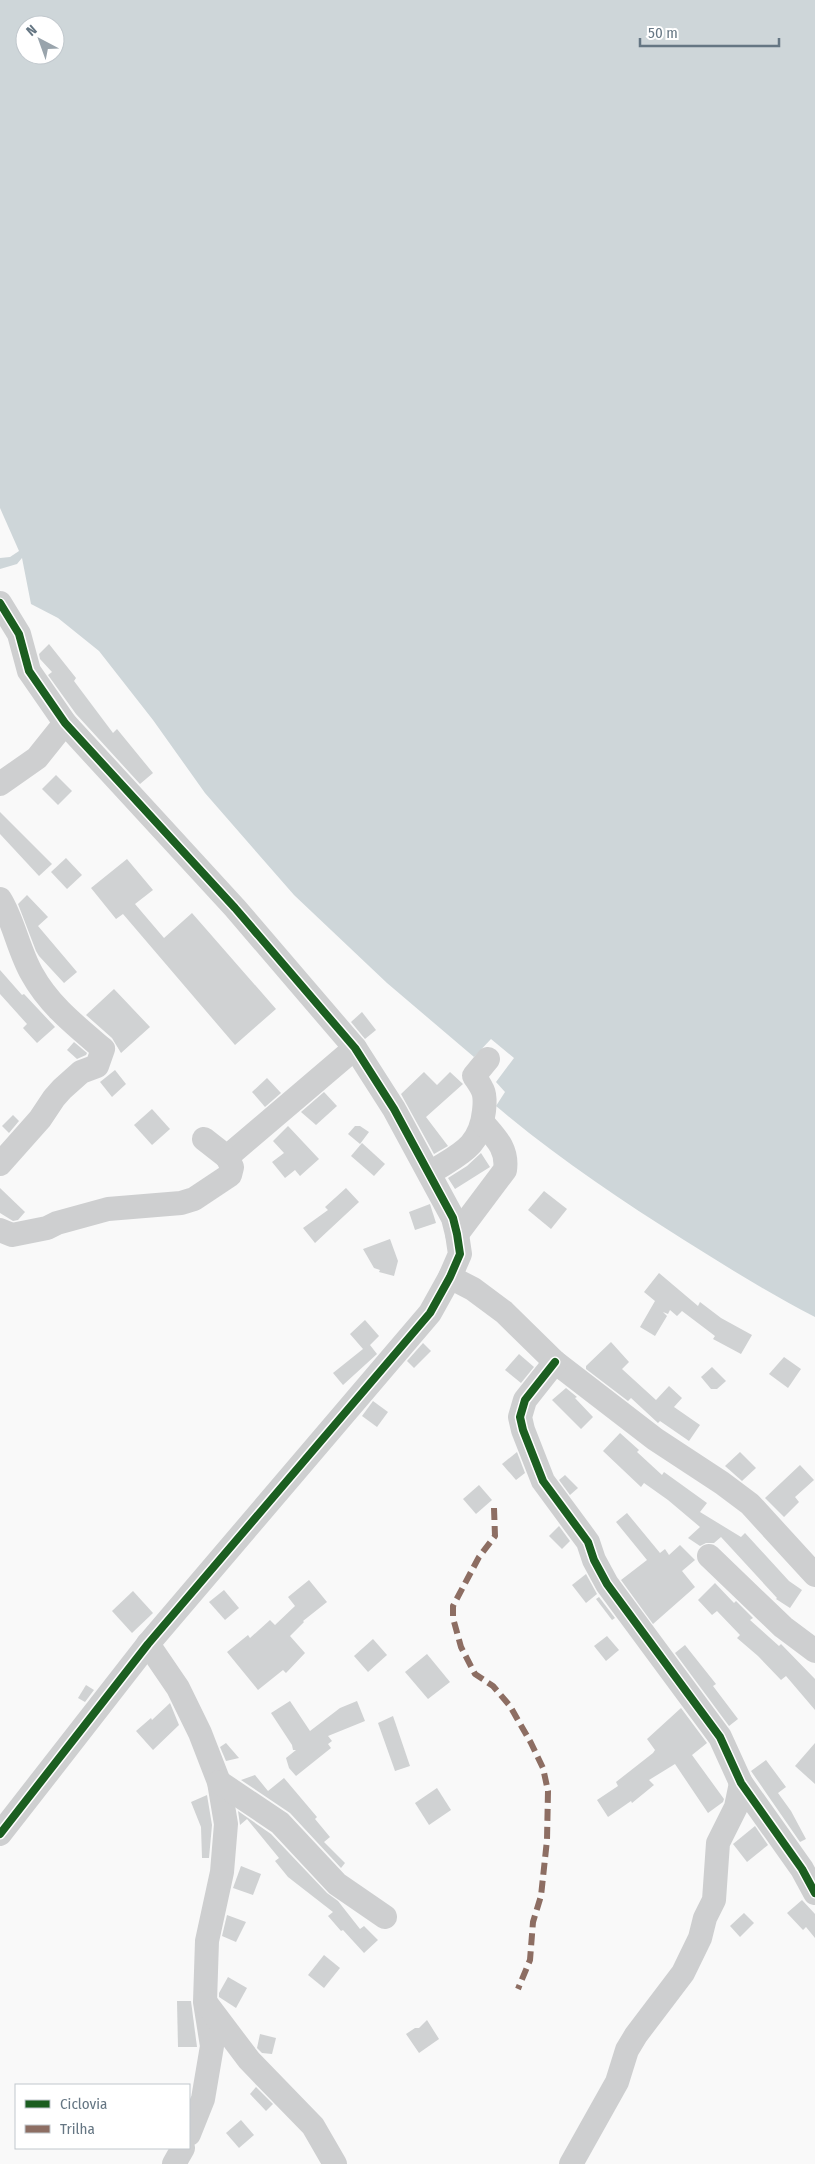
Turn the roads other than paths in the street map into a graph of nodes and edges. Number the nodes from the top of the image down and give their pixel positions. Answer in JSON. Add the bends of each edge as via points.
{"nodes":[{"id":1,"x":0,"y":603,"type":"edge"},
{"id":2,"x":65,"y":723,"type":"junction"},
{"id":3,"x":0,"y":784,"type":"edge"},
{"id":4,"x":0,"y":899,"type":"edge"},
{"id":5,"x":355,"y":1048,"type":"junction"},
{"id":6,"x":488,"y":1059,"type":"dead end"},
{"id":7,"x":482,"y":1123,"type":"junction"},
{"id":8,"x":204,"y":1139,"type":"dead end"},
{"id":9,"x":228,"y":1157,"type":"junction"},
{"id":10,"x":0,"y":1164,"type":"edge"},
{"id":11,"x":430,"y":1173,"type":"junction"},
{"id":12,"x":0,"y":1230,"type":"edge"},
{"id":13,"x":457,"y":1234,"type":"junction"},
{"id":14,"x":450,"y":1277,"type":"junction"},
{"id":15,"x":555,"y":1362,"type":"junction"},
{"id":16,"x":709,"y":1556,"type":"dead end"},
{"id":17,"x":815,"y":1575,"type":"edge"},
{"id":18,"x":148,"y":1644,"type":"junction"},
{"id":19,"x":815,"y":1651,"type":"edge"},
{"id":20,"x":219,"y":1782,"type":"junction"},
{"id":21,"x":741,"y":1783,"type":"junction"},
{"id":22,"x":0,"y":1834,"type":"edge"},
{"id":23,"x":815,"y":1893,"type":"edge"},
{"id":24,"x":385,"y":1917,"type":"dead end"},
{"id":25,"x":205,"y":2002,"type":"junction"},
{"id":26,"x":190,"y":2131,"type":"edge"},
{"id":27,"x":182,"y":2149,"type":"edge"},
{"id":28,"x":174,"y":2164,"type":"edge"},
{"id":29,"x":335,"y":2164,"type":"edge"},
{"id":30,"x":571,"y":2164,"type":"edge"}],
"edges":[{"from":1,"to":2,"type":"street","via":[[19,634],[29,671]]},
{"from":2,"to":3,"type":"street","via":[[37,758]]},
{"from":2,"to":5,"type":"street","via":[[235,908]]},
{"from":4,"to":10,"type":"street","via":[[31,973],[43,993],[103,1049],[98,1066],[82,1072],[62,1089],[40,1120]]},
{"from":5,"to":9,"type":"street"},
{"from":5,"to":11,"type":"street"},
{"from":6,"to":7,"type":"street","via":[[474,1076],[486,1096]]},
{"from":7,"to":11,"type":"street","via":[[477,1138],[468,1148]]},
{"from":7,"to":13,"type":"street","via":[[502,1145],[505,1170]]},
{"from":8,"to":9,"type":"street"},
{"from":9,"to":12,"type":"street","via":[[232,1167],[230,1176],[194,1199],[108,1209],[12,1235]]},
{"from":11,"to":13,"type":"street","via":[[453,1218]]},
{"from":13,"to":14,"type":"street","via":[[460,1254]]},
{"from":14,"to":15,"type":"street","via":[[504,1312]]},
{"from":14,"to":18,"type":"street","via":[[430,1313]]},
{"from":15,"to":17,"type":"street","via":[[655,1439],[750,1504]]},
{"from":15,"to":21,"type":"street","via":[[525,1400],[520,1417],[543,1481],[588,1542],[607,1584],[720,1737]]},
{"from":16,"to":19,"type":"street","via":[[783,1627]]},
{"from":18,"to":20,"type":"street","via":[[178,1688]]},
{"from":18,"to":22,"type":"street"},
{"from":20,"to":24,"type":"street","via":[[280,1823],[337,1884]]},
{"from":20,"to":25,"type":"street","via":[[226,1824],[222,1872],[207,1941]]},
{"from":21,"to":23,"type":"street","via":[[802,1869]]},
{"from":21,"to":30,"type":"street","via":[[736,1807],[718,1843],[714,1900],[700,1938],[683,1973],[627,2050],[610,2095]]},
{"from":25,"to":26,"type":"street","via":[[212,2046],[202,2099]]},
{"from":25,"to":29,"type":"street","via":[[249,2060],[312,2126]]},
{"from":27,"to":28,"type":"street"}]}
